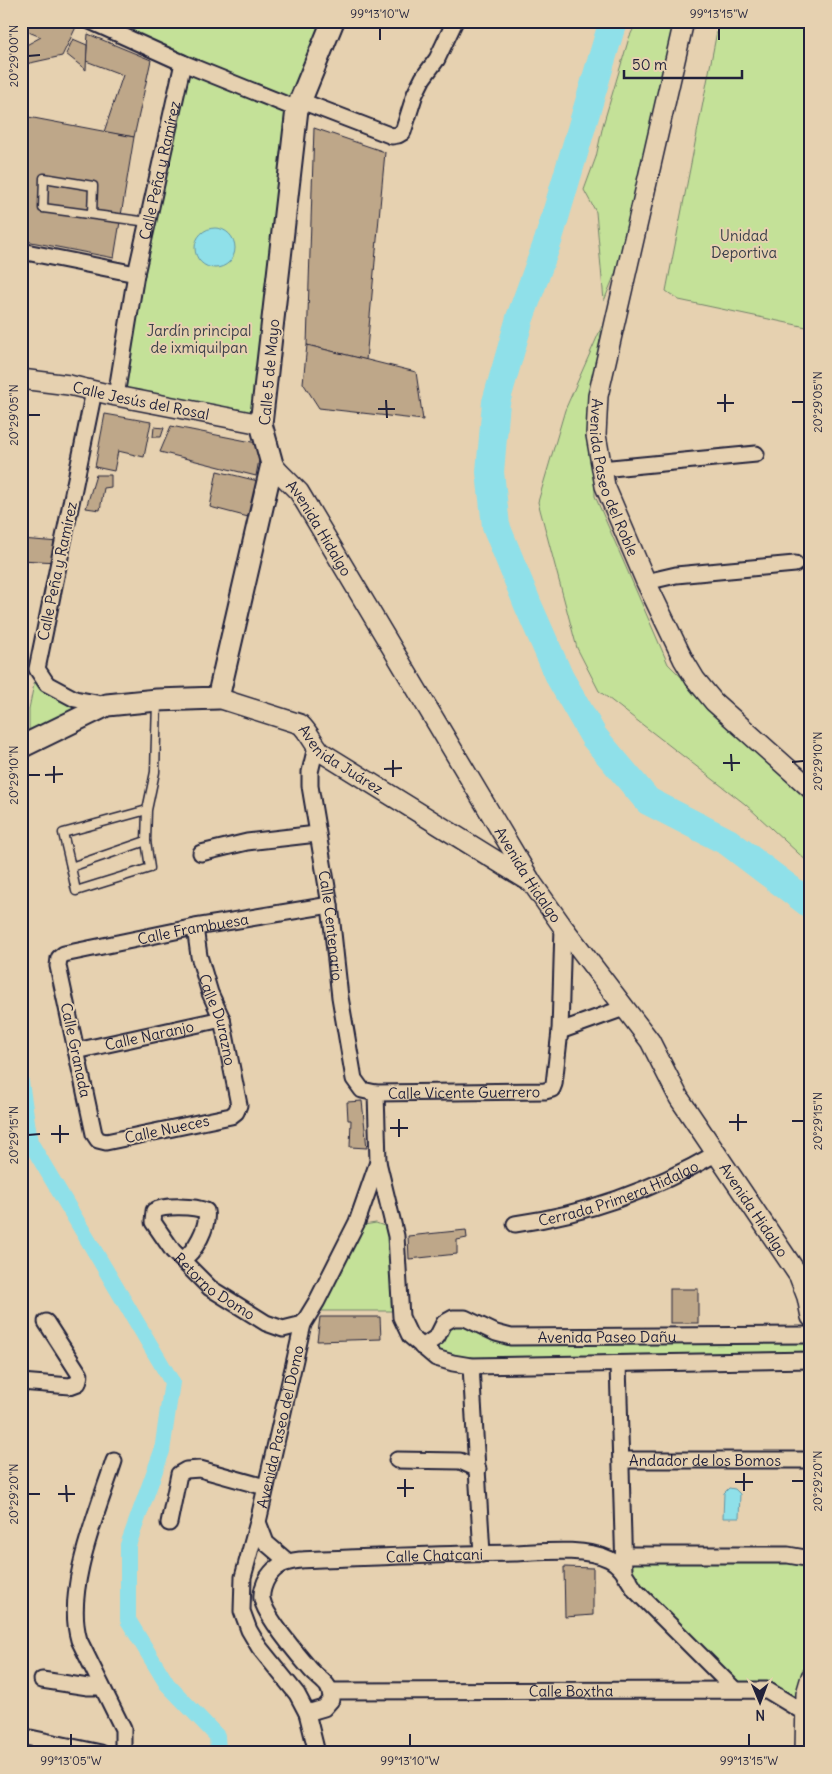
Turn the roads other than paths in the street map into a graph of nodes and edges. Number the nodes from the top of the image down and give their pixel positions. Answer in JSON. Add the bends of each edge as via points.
{"nodes":[{"id":1,"x":90,"y":21,"type":"edge"},
{"id":2,"x":333,"y":21,"type":"edge"},
{"id":3,"x":456,"y":21,"type":"edge"},
{"id":4,"x":684,"y":21,"type":"edge"},
{"id":5,"x":183,"y":63,"type":"junction"},
{"id":6,"x":299,"y":105,"type":"junction"},
{"id":7,"x":92,"y":214,"type":"junction"},
{"id":8,"x":148,"y":222,"type":"junction"},
{"id":9,"x":21,"y":252,"type":"edge"},
{"id":10,"x":136,"y":274,"type":"junction"},
{"id":11,"x":21,"y":378,"type":"edge"},
{"id":12,"x":94,"y":391,"type":"junction"},
{"id":13,"x":116,"y":396,"type":"junction"},
{"id":14,"x":262,"y":424,"type":"junction"},
{"id":15,"x":756,"y":454,"type":"dead end"},
{"id":16,"x":272,"y":464,"type":"junction"},
{"id":17,"x":601,"y":469,"type":"junction"},
{"id":18,"x":795,"y":564,"type":"dead end"},
{"id":19,"x":646,"y":582,"type":"junction"},
{"id":20,"x":218,"y":698,"type":"junction"},
{"id":21,"x":157,"y":700,"type":"junction"},
{"id":22,"x":107,"y":705,"type":"junction"},
{"id":23,"x":21,"y":747,"type":"edge"},
{"id":24,"x":316,"y":747,"type":"junction"},
{"id":25,"x":811,"y":789,"type":"edge"},
{"id":26,"x":147,"y":810,"type":"junction"},
{"id":27,"x":317,"y":834,"type":"junction"},
{"id":28,"x":146,"y":841,"type":"junction"},
{"id":29,"x":201,"y":853,"type":"dead end"},
{"id":30,"x":71,"y":867,"type":"junction"},
{"id":31,"x":532,"y":883,"type":"junction"},
{"id":32,"x":330,"y":905,"type":"junction"},
{"id":33,"x":195,"y":927,"type":"junction"},
{"id":34,"x":563,"y":927,"type":"junction"},
{"id":35,"x":59,"y":958,"type":"joint"},
{"id":36,"x":624,"y":1008,"type":"junction"},
{"id":37,"x":222,"y":1019,"type":"junction"},
{"id":38,"x":560,"y":1031,"type":"junction"},
{"id":39,"x":76,"y":1052,"type":"junction"},
{"id":40,"x":376,"y":1093,"type":"junction"},
{"id":41,"x":236,"y":1112,"type":"joint"},
{"id":42,"x":98,"y":1140,"type":"joint"},
{"id":43,"x":717,"y":1153,"type":"junction"},
{"id":44,"x":378,"y":1162,"type":"junction"},
{"id":45,"x":515,"y":1224,"type":"dead end"},
{"id":46,"x":182,"y":1260,"type":"junction"},
{"id":47,"x":811,"y":1317,"type":"edge"},
{"id":48,"x":46,"y":1322,"type":"dead end"},
{"id":49,"x":303,"y":1324,"type":"junction"},
{"id":50,"x":811,"y":1335,"type":"edge"},
{"id":51,"x":422,"y":1347,"type":"junction"},
{"id":52,"x":811,"y":1360,"type":"edge"},
{"id":53,"x":618,"y":1364,"type":"junction"},
{"id":54,"x":471,"y":1366,"type":"junction"},
{"id":55,"x":21,"y":1382,"type":"edge"},
{"id":56,"x":114,"y":1460,"type":"dead end"},
{"id":57,"x":397,"y":1460,"type":"dead end"},
{"id":58,"x":621,"y":1460,"type":"junction"},
{"id":59,"x":811,"y":1460,"type":"edge"},
{"id":60,"x":478,"y":1469,"type":"junction"},
{"id":61,"x":265,"y":1487,"type":"junction"},
{"id":62,"x":258,"y":1522,"type":"junction"},
{"id":63,"x":169,"y":1523,"type":"dead end"},
{"id":64,"x":482,"y":1554,"type":"junction"},
{"id":65,"x":623,"y":1556,"type":"junction"},
{"id":66,"x":811,"y":1560,"type":"edge"},
{"id":67,"x":281,"y":1565,"type":"junction"},
{"id":68,"x":624,"y":1572,"type":"junction"},
{"id":69,"x":811,"y":1678,"type":"edge"},
{"id":70,"x":42,"y":1680,"type":"dead end"},
{"id":71,"x":101,"y":1687,"type":"junction"},
{"id":72,"x":734,"y":1689,"type":"junction"},
{"id":73,"x":331,"y":1691,"type":"junction"},
{"id":74,"x":307,"y":1713,"type":"junction"},
{"id":75,"x":806,"y":1713,"type":"junction"},
{"id":76,"x":21,"y":1736,"type":"edge"},
{"id":77,"x":101,"y":1753,"type":"edge"},
{"id":78,"x":122,"y":1753,"type":"edge"},
{"id":79,"x":317,"y":1753,"type":"edge"},
{"id":80,"x":805,"y":1753,"type":"edge"}],
"edges":[{"from":1,"to":5,"type":"street"},
{"from":2,"to":6,"type":"main road","name":"Calle 5 de Mayo"},
{"from":3,"to":6,"type":"street","via":[[414,94],[403,132],[398,135],[392,136]]},
{"from":4,"to":17,"type":"street","name":"Avenida Paseo del Roble","via":[[598,396],[596,435]]},
{"from":5,"to":6,"type":"street"},
{"from":5,"to":8,"type":"street","name":"Calle Peña y Ramírez"},
{"from":6,"to":14,"type":"main road","name":"Calle 5 de Mayo"},
{"from":7,"to":7,"type":"lane","via":[[43,208],[44,178],[93,186]]},
{"from":7,"to":8,"type":"lane"},
{"from":8,"to":10,"type":"street","name":"Calle Peña y Ramírez"},
{"from":9,"to":10,"type":"street"},
{"from":10,"to":13,"type":"street","name":"Calle Peña y Ramírez"},
{"from":11,"to":12,"type":"street","name":"Calle Jesús del Rosal"},
{"from":12,"to":13,"type":"street","name":"Calle Jesús del Rosal"},
{"from":12,"to":22,"type":"street","name":"Calle Peña y Ramírez","via":[[37,669],[47,684],[75,699]]},
{"from":13,"to":14,"type":"street","name":"Calle Jesús del Rosal"},
{"from":14,"to":16,"type":"main road","name":"Calle 5 de Mayo"},
{"from":15,"to":17,"type":"street"},
{"from":16,"to":20,"type":"main road","name":"Calle 5 de Mayo"},
{"from":16,"to":31,"type":"street","name":"Avenida Hidalgo","via":[[298,492]]},
{"from":17,"to":19,"type":"street","name":"Avenida Paseo del Roble","via":[[605,486]]},
{"from":18,"to":19,"type":"street","via":[[676,575]]},
{"from":19,"to":25,"type":"street","name":"Avenida Paseo del Roble","via":[[695,679],[714,702]]},
{"from":20,"to":21,"type":"main road","name":"Avenida Juárez"},
{"from":20,"to":24,"type":"street","name":"Avenida Juárez","via":[[300,724]]},
{"from":21,"to":22,"type":"main road","name":"Avenida Juárez"},
{"from":21,"to":26,"type":"lane","via":[[154,772]]},
{"from":22,"to":23,"type":"main road","name":"Avenida Juárez"},
{"from":24,"to":27,"type":"street","name":"Calle Centenario","via":[[310,786]]},
{"from":24,"to":31,"type":"street","name":"Avenida Juárez"},
{"from":26,"to":28,"type":"lane"},
{"from":26,"to":30,"type":"lane","via":[[63,833]]},
{"from":27,"to":29,"type":"street","via":[[247,842]]},
{"from":27,"to":32,"type":"street","name":"Calle Centenario"},
{"from":28,"to":30,"type":"lane"},
{"from":28,"to":30,"type":"lane","via":[[150,868],[76,891]]},
{"from":31,"to":34,"type":"street","name":"Avenida Hidalgo"},
{"from":32,"to":33,"type":"street","name":"Calle Frambuesa"},
{"from":32,"to":40,"type":"street","name":"Calle Centenario","via":[[340,997],[354,1079],[362,1090]]},
{"from":33,"to":35,"type":"street","name":"Calle Frambuesa","via":[[64,954]]},
{"from":33,"to":37,"type":"street","name":"Calle Durazno","via":[[210,993]]},
{"from":34,"to":36,"type":"street","name":"Avenida Hidalgo"},
{"from":34,"to":38,"type":"street"},
{"from":35,"to":39,"type":"street","name":"Calle Granada"},
{"from":36,"to":38,"type":"street"},
{"from":36,"to":43,"type":"street","name":"Avenida Hidalgo","via":[[650,1041],[679,1098]]},
{"from":37,"to":39,"type":"street","name":"Calle Naranjo"},
{"from":37,"to":41,"type":"street","name":"Calle Durazno","via":[[239,1105]]},
{"from":38,"to":40,"type":"street","name":"Calle Vicente Guerrero","via":[[554,1084],[545,1092]]},
{"from":39,"to":42,"type":"street","name":"Calle Granada"},
{"from":40,"to":44,"type":"street","name":"Avenida Paseo del Domo"},
{"from":41,"to":42,"type":"street","name":"Calle Nueces","via":[[231,1116],[106,1142]]},
{"from":43,"to":45,"type":"street","name":"Cerrada Primera Hidalgo","via":[[629,1195],[548,1219]]},
{"from":43,"to":47,"type":"street","name":"Avenida Hidalgo","via":[[798,1276]]},
{"from":44,"to":49,"type":"street","name":"Avenida Paseo del Domo","via":[[357,1222]]},
{"from":44,"to":51,"type":"street","name":"Avenida Paseo Dañu","via":[[396,1236],[401,1318],[410,1336]]},
{"from":46,"to":46,"type":"street","name":"Retorno Domo","via":[[195,1249],[208,1218],[206,1211],[160,1207],[154,1211],[153,1222]]},
{"from":46,"to":49,"type":"street","name":"Retorno Domo","via":[[210,1288],[266,1324],[283,1329]]},
{"from":48,"to":55,"type":"street","via":[[80,1375],[78,1383],[70,1386]]},
{"from":49,"to":61,"type":"street","name":"Avenida Paseo del Domo"},
{"from":50,"to":51,"type":"street","name":"Avenida Paseo Dañu","via":[[511,1337],[465,1318],[453,1318],[444,1323],[437,1337]]},
{"from":51,"to":54,"type":"street","name":"Avenida Paseo Dañu","via":[[436,1358]]},
{"from":52,"to":53,"type":"street","name":"Avenida Paseo Dañu"},
{"from":53,"to":54,"type":"street","name":"Avenida Paseo Dañu"},
{"from":53,"to":58,"type":"street"},
{"from":54,"to":60,"type":"street"},
{"from":56,"to":71,"type":"street","via":[[79,1570],[75,1626]]},
{"from":57,"to":60,"type":"street","via":[[460,1461]]},
{"from":58,"to":59,"type":"street","name":"Andador de los Bomos"},
{"from":58,"to":65,"type":"street","name":"Andador de los Bomos"},
{"from":60,"to":64,"type":"street"},
{"from":61,"to":62,"type":"street","name":"Avenida Paseo del Domo"},
{"from":61,"to":63,"type":"street","via":[[200,1469],[186,1470],[179,1474]]},
{"from":62,"to":67,"type":"street"},
{"from":62,"to":74,"type":"street","name":"Avenida Paseo del Domo","via":[[243,1577],[242,1610],[259,1647]]},
{"from":64,"to":67,"type":"street","name":"Calle Chatcani"},
{"from":64,"to":68,"type":"street","name":"Calle Chatcani","via":[[595,1554],[610,1560]]},
{"from":65,"to":66,"type":"street","via":[[788,1555]]},
{"from":65,"to":68,"type":"street","name":"Andador de los Bomos"},
{"from":67,"to":73,"type":"street","via":[[265,1582],[262,1598],[269,1614]]},
{"from":68,"to":72,"type":"street","via":[[635,1590]]},
{"from":69,"to":75,"type":"street","via":[[806,1694]]},
{"from":70,"to":71,"type":"street"},
{"from":71,"to":78,"type":"street","via":[[123,1729]]},
{"from":72,"to":73,"type":"street","name":"Calle Boxtha"},
{"from":72,"to":75,"type":"street","name":"Calle Boxtha","via":[[768,1690]]},
{"from":73,"to":74,"type":"street","via":[[331,1700],[324,1708]]},
{"from":74,"to":79,"type":"street","name":"Avenida Paseo del Domo"},
{"from":75,"to":80,"type":"street"},
{"from":76,"to":77,"type":"street"}]}
